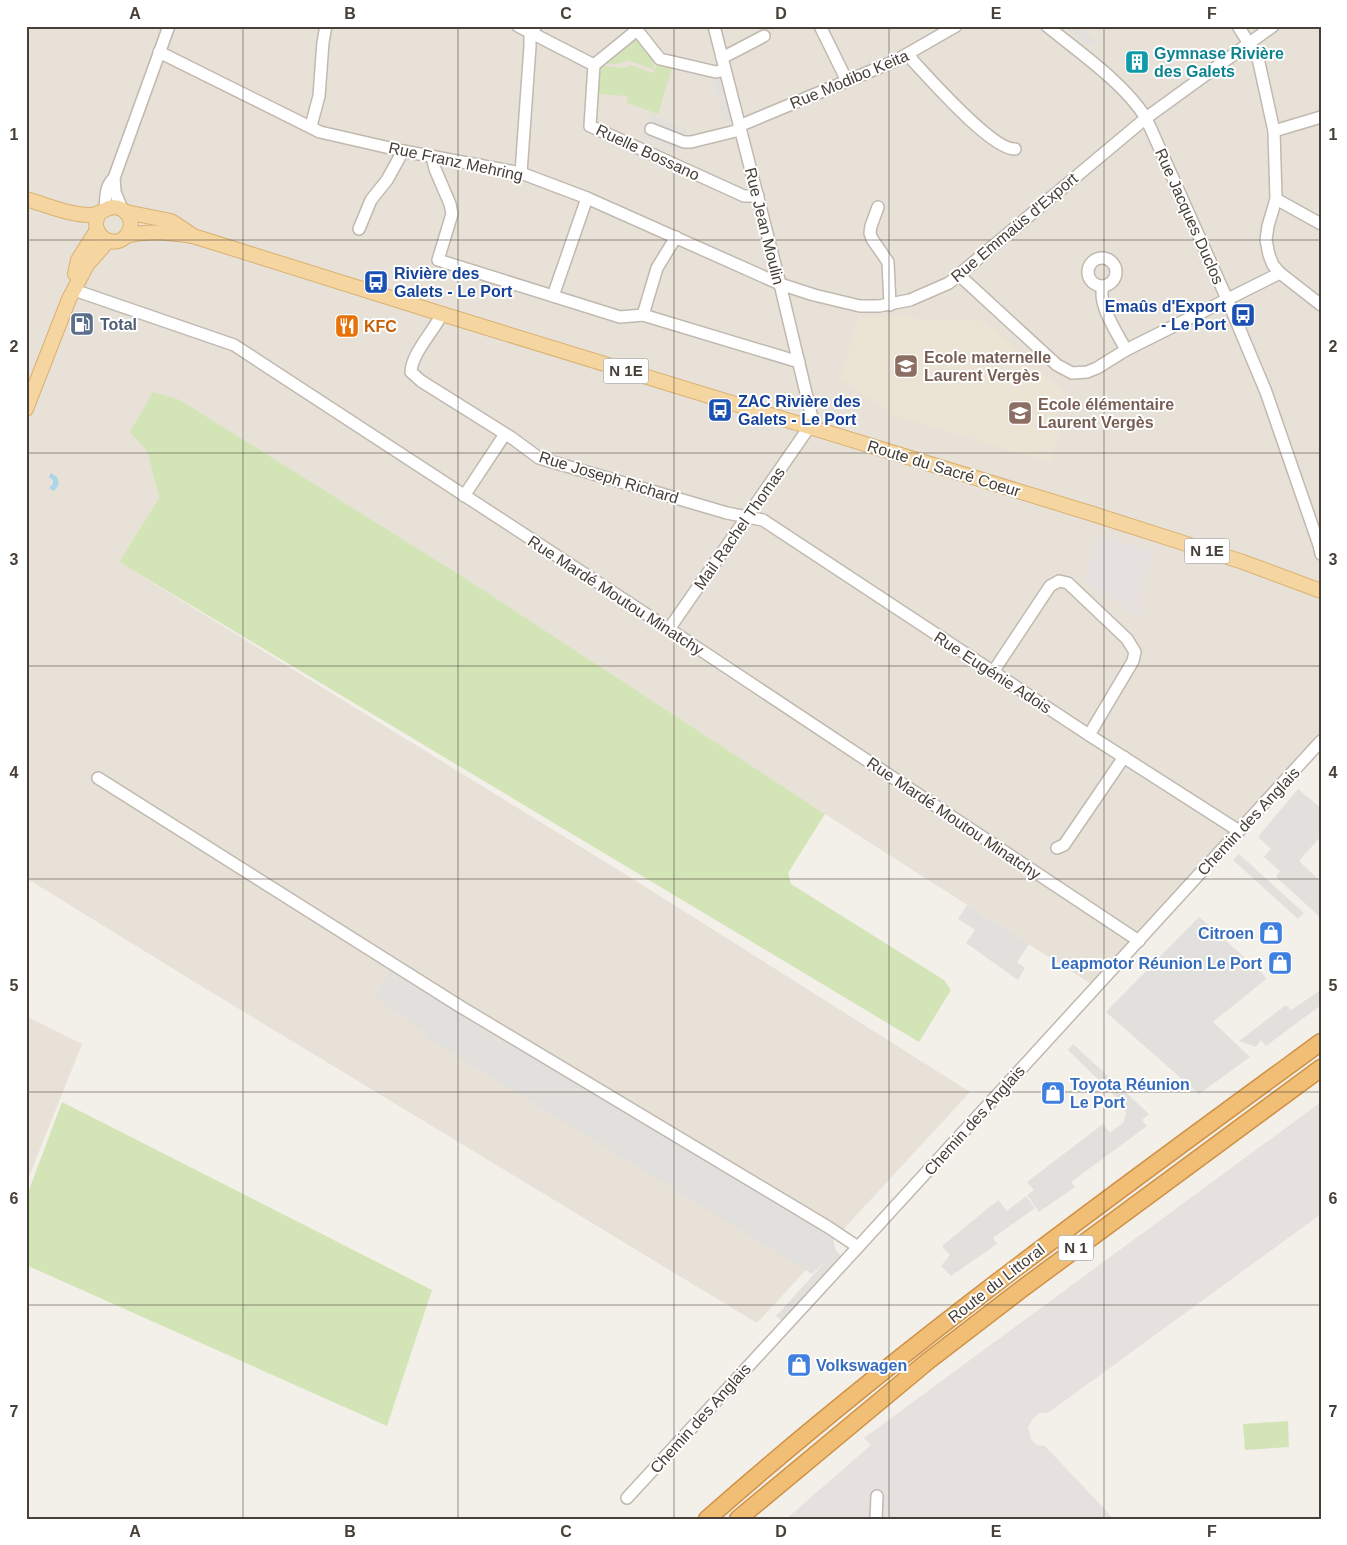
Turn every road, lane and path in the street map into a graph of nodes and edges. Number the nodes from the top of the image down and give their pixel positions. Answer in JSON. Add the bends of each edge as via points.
{"nodes":[{"id":1,"x":168,"y":26,"type":"edge"},
{"id":2,"x":326,"y":26,"type":"edge"},
{"id":3,"x":518,"y":26,"type":"edge"},
{"id":4,"x":714,"y":26,"type":"edge"},
{"id":5,"x":820,"y":26,"type":"edge"},
{"id":6,"x":956,"y":26,"type":"edge"},
{"id":7,"x":1047,"y":26,"type":"edge"},
{"id":8,"x":1238,"y":26,"type":"edge"},
{"id":9,"x":1274,"y":26,"type":"edge"},
{"id":10,"x":533,"y":29,"type":"edge"},
{"id":11,"x":764,"y":36,"type":"dead end"},
{"id":12,"x":1250,"y":42,"type":"junction"},
{"id":13,"x":159,"y":52,"type":"junction"},
{"id":14,"x":909,"y":54,"type":"junction"},
{"id":15,"x":723,"y":64,"type":"junction"},
{"id":16,"x":594,"y":65,"type":"junction"},
{"id":17,"x":847,"y":81,"type":"junction"},
{"id":18,"x":1321,"y":117,"type":"edge"},
{"id":19,"x":1146,"y":118,"type":"junction"},
{"id":20,"x":311,"y":126,"type":"junction"},
{"id":21,"x":651,"y":128,"type":"dead end"},
{"id":22,"x":739,"y":128,"type":"junction"},
{"id":23,"x":1274,"y":131,"type":"junction"},
{"id":24,"x":1015,"y":150,"type":"dead end"},
{"id":25,"x":403,"y":151,"type":"junction"},
{"id":26,"x":432,"y":156,"type":"junction"},
{"id":27,"x":521,"y":173,"type":"junction"},
{"id":28,"x":114,"y":178,"type":"junction"},
{"id":29,"x":758,"y":196,"type":"junction"},
{"id":30,"x":587,"y":198,"type":"junction"},
{"id":31,"x":26,"y":199,"type":"edge"},
{"id":32,"x":1276,"y":199,"type":"junction"},
{"id":33,"x":878,"y":207,"type":"dead end"},
{"id":34,"x":55,"y":208,"type":"junction"},
{"id":35,"x":124,"y":210,"type":"junction"},
{"id":36,"x":103,"y":211,"type":"junction"},
{"id":37,"x":1321,"y":224,"type":"edge"},
{"id":38,"x":96,"y":229,"type":"junction"},
{"id":39,"x":359,"y":230,"type":"dead end"},
{"id":40,"x":126,"y":236,"type":"junction"},
{"id":41,"x":193,"y":236,"type":"junction"},
{"id":42,"x":676,"y":236,"type":"junction"},
{"id":43,"x":108,"y":241,"type":"junction"},
{"id":44,"x":1280,"y":273,"type":"junction"},
{"id":45,"x":959,"y":275,"type":"junction"},
{"id":46,"x":780,"y":284,"type":"junction"},
{"id":47,"x":1103,"y":287,"type":"dead end"},
{"id":48,"x":72,"y":295,"type":"junction"},
{"id":49,"x":553,"y":296,"type":"junction"},
{"id":50,"x":1227,"y":299,"type":"junction"},
{"id":51,"x":890,"y":305,"type":"junction"},
{"id":52,"x":1321,"y":305,"type":"edge"},
{"id":53,"x":442,"y":314,"type":"junction"},
{"id":54,"x":643,"y":315,"type":"junction"},
{"id":55,"x":1126,"y":350,"type":"junction"},
{"id":56,"x":799,"y":362,"type":"junction"},
{"id":57,"x":26,"y":409,"type":"edge"},
{"id":58,"x":810,"y":426,"type":"junction"},
{"id":59,"x":505,"y":434,"type":"junction"},
{"id":60,"x":464,"y":496,"type":"junction"},
{"id":61,"x":747,"y":516,"type":"junction"},
{"id":62,"x":1321,"y":554,"type":"edge"},
{"id":63,"x":1320,"y":587,"type":"edge"},
{"id":64,"x":669,"y":630,"type":"junction"},
{"id":65,"x":993,"y":672,"type":"junction"},
{"id":66,"x":1089,"y":735,"type":"junction"},
{"id":67,"x":1321,"y":741,"type":"edge"},
{"id":68,"x":1124,"y":757,"type":"junction"},
{"id":69,"x":98,"y":778,"type":"dead end"},
{"id":70,"x":1239,"y":831,"type":"junction"},
{"id":71,"x":1057,"y":848,"type":"dead end"},
{"id":72,"x":1138,"y":941,"type":"junction"},
{"id":73,"x":1321,"y":1042,"type":"edge"},
{"id":74,"x":1321,"y":1068,"type":"edge"},
{"id":75,"x":858,"y":1247,"type":"junction"},
{"id":76,"x":877,"y":1496,"type":"dead end"},
{"id":77,"x":627,"y":1498,"type":"dead end"},
{"id":78,"x":707,"y":1519,"type":"edge"},
{"id":79,"x":738,"y":1519,"type":"edge"},
{"id":80,"x":876,"y":1519,"type":"edge"}],
"edges":[{"from":1,"to":13,"type":"street"},
{"from":2,"to":20,"type":"street","via":[[319,96]]},
{"from":3,"to":10,"type":"street"},
{"from":4,"to":15,"type":"street","name":"Rue Jean Moulin"},
{"from":5,"to":17,"type":"street"},
{"from":6,"to":14,"type":"street","name":"Rue Modibo Keita"},
{"from":7,"to":19,"type":"street","name":"Rue Jacques Duclos","via":[[1110,78]]},
{"from":8,"to":12,"type":"street"},
{"from":9,"to":12,"type":"street","name":"Rue Emmaüs d'Export"},
{"from":10,"to":16,"type":"street"},
{"from":10,"to":27,"type":"street"},
{"from":11,"to":15,"type":"street"},
{"from":12,"to":19,"type":"street","name":"Rue Emmaüs d'Export"},
{"from":12,"to":23,"type":"street","via":[[1258,58]]},
{"from":13,"to":20,"type":"street","name":"Rue Franz Mehring"},
{"from":13,"to":28,"type":"street"},
{"from":14,"to":17,"type":"street","name":"Rue Modibo Keita"},
{"from":14,"to":24,"type":"street","via":[[957,108],[999,144]]},
{"from":15,"to":16,"type":"street","via":[[716,72],[660,59],[638,30]]},
{"from":15,"to":22,"type":"street","name":"Rue Jean Moulin"},
{"from":16,"to":29,"type":"street","name":"Ruelle Bossano","via":[[590,126],[744,196]]},
{"from":17,"to":22,"type":"street","name":"Rue Modibo Keita"},
{"from":18,"to":23,"type":"street"},
{"from":19,"to":45,"type":"street","name":"Rue Emmaüs d'Export"},
{"from":19,"to":50,"type":"street","name":"Rue Jacques Duclos"},
{"from":20,"to":25,"type":"street","name":"Rue Franz Mehring","via":[[320,132]]},
{"from":21,"to":22,"type":"street","name":"Rue Modibo Keita","via":[[691,142]]},
{"from":22,"to":29,"type":"street","name":"Rue Jean Moulin"},
{"from":23,"to":32,"type":"street"},
{"from":25,"to":26,"type":"street","name":"Rue Franz Mehring"},
{"from":25,"to":39,"type":"street","via":[[371,200]]},
{"from":26,"to":27,"type":"street","name":"Rue Franz Mehring"},
{"from":26,"to":49,"type":"street","via":[[452,214],[438,260]]},
{"from":27,"to":30,"type":"street","name":"Rue Franz Mehring"},
{"from":28,"to":35,"type":"street","via":[[115,192]]},
{"from":28,"to":36,"type":"street","via":[[109,182]]},
{"from":29,"to":46,"type":"street","name":"Rue Jean Moulin"},
{"from":30,"to":42,"type":"street","name":"Rue Franz Mehring"},
{"from":30,"to":49,"type":"street"},
{"from":31,"to":34,"type":"main road"},
{"from":32,"to":37,"type":"street"},
{"from":32,"to":44,"type":"street","via":[[1266,240],[1273,265]]},
{"from":33,"to":51,"type":"street","via":[[870,233],[888,262]]},
{"from":34,"to":36,"type":"main road","via":[[94,215]]},
{"from":34,"to":38,"type":"main road"},
{"from":35,"to":36,"type":"main road","via":[[116,207]]},
{"from":35,"to":40,"type":"main road","via":[[131,221]]},
{"from":35,"to":41,"type":"main road","name":"Route du Sacré Coeur","number":"N 1E","via":[[171,221]]},
{"from":36,"to":38,"type":"main road"},
{"from":38,"to":43,"type":"main road"},
{"from":38,"to":48,"type":"main road","via":[[78,260]]},
{"from":40,"to":41,"type":"main road","name":"Route du Sacré Coeur","number":"N 1E","via":[[150,232]]},
{"from":40,"to":43,"type":"main road","via":[[118,241]]},
{"from":41,"to":53,"type":"main road","name":"Route du Sacré Coeur","number":"N 1E"},
{"from":42,"to":46,"type":"street","name":"Rue Franz Mehring"},
{"from":42,"to":54,"type":"street","via":[[657,268]]},
{"from":43,"to":48,"type":"main road","via":[[86,265]]},
{"from":44,"to":50,"type":"street"},
{"from":44,"to":52,"type":"street"},
{"from":45,"to":51,"type":"street","name":"Rue Emmaüs d'Export","via":[[931,291]]},
{"from":45,"to":55,"type":"street","via":[[1065,370],[1087,372]]},
{"from":46,"to":51,"type":"street","name":"Rue Emmaüs d'Export","via":[[814,296],[860,306]]},
{"from":46,"to":56,"type":"street","name":"Rue Jean Moulin"},
{"from":47,"to":55,"type":"street","via":[[1104,305]]},
{"from":48,"to":57,"type":"main road"},
{"from":48,"to":60,"type":"street","name":"Rue Mardé Moutou Minatchy","via":[[234,345]]},
{"from":49,"to":54,"type":"street","via":[[620,317]]},
{"from":50,"to":55,"type":"street"},
{"from":50,"to":62,"type":"street","name":"Rue Jacques Duclos","via":[[1266,392]]},
{"from":53,"to":58,"type":"main road","name":"Route du Sacré Coeur","number":"N 1E"},
{"from":53,"to":59,"type":"street","name":"Rue Joseph Richard","via":[[415,356],[411,372]]},
{"from":54,"to":56,"type":"street"},
{"from":56,"to":58,"type":"street","name":"Rue Jean Moulin","via":[[812,418]]},
{"from":58,"to":61,"type":"street","name":"Mail Rachel Thomas"},
{"from":58,"to":63,"type":"main road","name":"Route du Sacré Coeur","number":"N 1E"},
{"from":59,"to":60,"type":"street"},
{"from":59,"to":61,"type":"street","name":"Rue Joseph Richard","via":[[539,458]]},
{"from":60,"to":64,"type":"street","name":"Rue Mardé Moutou Minatchy"},
{"from":61,"to":64,"type":"street","name":"Mail Rachel Thomas"},
{"from":61,"to":65,"type":"street","name":"Rue Eugénie Adois","via":[[763,520]]},
{"from":64,"to":72,"type":"street","name":"Rue Mardé Moutou Minatchy"},
{"from":65,"to":66,"type":"street","name":"Rue Eugénie Adois"},
{"from":65,"to":66,"type":"street","via":[[1046,591],[1059,581],[1068,583],[1127,639],[1135,652],[1134,661]]},
{"from":66,"to":68,"type":"street","name":"Rue Eugénie Adois"},
{"from":67,"to":70,"type":"street","name":"Chemin des Anglais"},
{"from":68,"to":70,"type":"street","name":"Rue Eugénie Adois"},
{"from":68,"to":71,"type":"street","via":[[1064,845]]},
{"from":69,"to":75,"type":"street","via":[[461,1007]]},
{"from":70,"to":72,"type":"street","name":"Chemin des Anglais"},
{"from":72,"to":75,"type":"street","name":"Chemin des Anglais"},
{"from":73,"to":78,"type":"highway","name":"Route du Littoral","number":"N 1","via":[[978,1296],[832,1412]]},
{"from":74,"to":79,"type":"highway","name":"Route du Littoral","number":"N 1","via":[[928,1361]]},
{"from":75,"to":77,"type":"street","name":"Chemin des Anglais"},
{"from":76,"to":80,"type":"street"}]}
